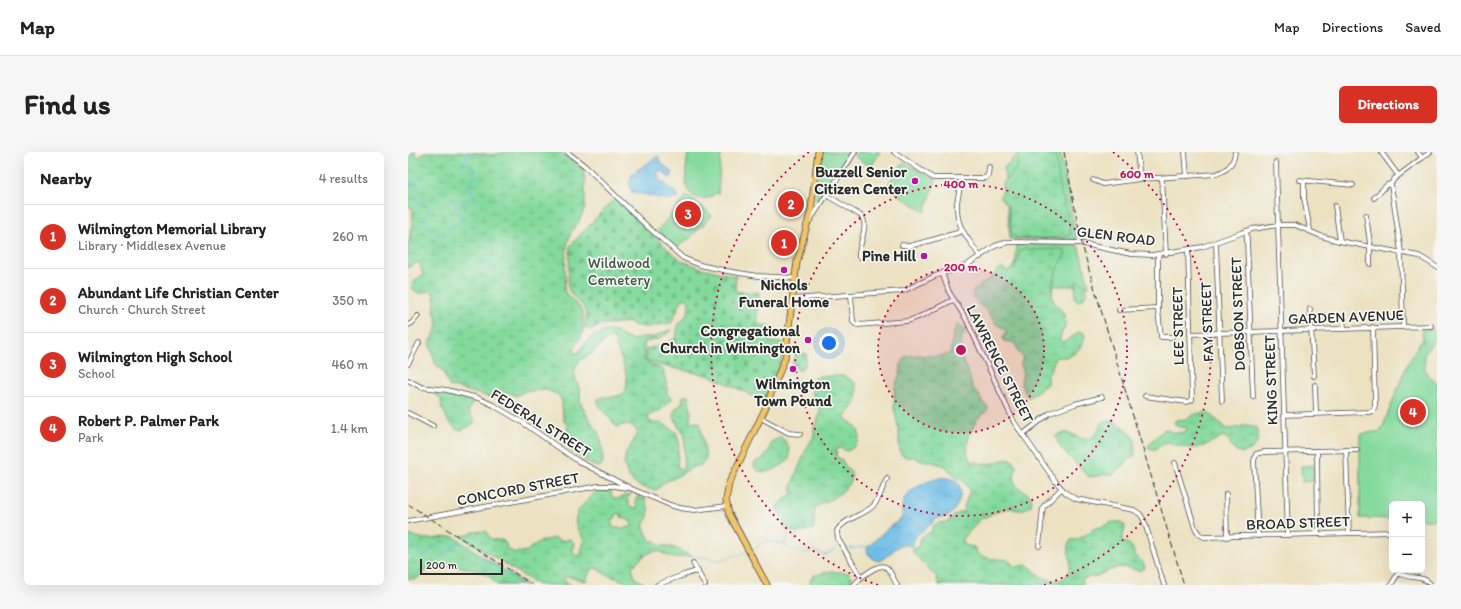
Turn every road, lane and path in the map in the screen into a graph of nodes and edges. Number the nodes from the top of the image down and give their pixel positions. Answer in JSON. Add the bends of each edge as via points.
{"nodes":[{"id":1,"x":567,"y":152,"type":"edge"},
{"id":2,"x":818,"y":152,"type":"edge"},
{"id":3,"x":855,"y":152,"type":"edge"},
{"id":4,"x":894,"y":152,"type":"edge"},
{"id":5,"x":1137,"y":152,"type":"edge"},
{"id":6,"x":1185,"y":152,"type":"edge"},
{"id":7,"x":1234,"y":152,"type":"edge"},
{"id":8,"x":1381,"y":152,"type":"edge"},
{"id":9,"x":1418,"y":152,"type":"edge"},
{"id":10,"x":1430,"y":152,"type":"edge"},
{"id":11,"x":1422,"y":158,"type":"junction"},
{"id":12,"x":1276,"y":162,"type":"dead end"},
{"id":13,"x":988,"y":167,"type":"dead end"},
{"id":14,"x":1398,"y":175,"type":"junction"},
{"id":15,"x":1187,"y":176,"type":"junction"},
{"id":16,"x":961,"y":178,"type":"junction"},
{"id":17,"x":1162,"y":178,"type":"junction"},
{"id":18,"x":1140,"y":179,"type":"junction"},
{"id":19,"x":1093,"y":180,"type":"dead end"},
{"id":20,"x":1391,"y":184,"type":"junction"},
{"id":21,"x":1353,"y":185,"type":"dead end"},
{"id":22,"x":825,"y":197,"type":"junction"},
{"id":23,"x":1374,"y":198,"type":"dead end"},
{"id":24,"x":812,"y":200,"type":"junction"},
{"id":25,"x":1335,"y":206,"type":"dead end"},
{"id":26,"x":1366,"y":215,"type":"dead end"},
{"id":27,"x":807,"y":225,"type":"junction"},
{"id":28,"x":1278,"y":225,"type":"junction"},
{"id":29,"x":1246,"y":230,"type":"junction"},
{"id":30,"x":1310,"y":230,"type":"junction"},
{"id":31,"x":962,"y":231,"type":"junction"},
{"id":32,"x":1340,"y":241,"type":"junction"},
{"id":33,"x":1216,"y":243,"type":"junction"},
{"id":34,"x":902,"y":245,"type":"dead end"},
{"id":35,"x":1370,"y":246,"type":"junction"},
{"id":36,"x":1188,"y":250,"type":"junction"},
{"id":37,"x":1401,"y":252,"type":"junction"},
{"id":38,"x":1166,"y":254,"type":"junction"},
{"id":39,"x":1158,"y":255,"type":"junction"},
{"id":40,"x":859,"y":257,"type":"dead end"},
{"id":41,"x":980,"y":257,"type":"junction"},
{"id":42,"x":1370,"y":264,"type":"dead end"},
{"id":43,"x":1437,"y":267,"type":"edge"},
{"id":44,"x":942,"y":273,"type":"junction"},
{"id":45,"x":795,"y":278,"type":"junction"},
{"id":46,"x":851,"y":295,"type":"junction"},
{"id":47,"x":792,"y":299,"type":"junction"},
{"id":48,"x":953,"y":300,"type":"junction"},
{"id":49,"x":1158,"y":308,"type":"junction"},
{"id":50,"x":1310,"y":309,"type":"dead end"},
{"id":51,"x":1119,"y":310,"type":"dead end"},
{"id":52,"x":418,"y":316,"type":"dead end"},
{"id":53,"x":1343,"y":318,"type":"dead end"},
{"id":54,"x":408,"y":325,"type":"edge"},
{"id":55,"x":1403,"y":326,"type":"junction"},
{"id":56,"x":1430,"y":326,"type":"dead end"},
{"id":57,"x":1373,"y":327,"type":"junction"},
{"id":58,"x":1344,"y":328,"type":"junction"},
{"id":59,"x":1312,"y":330,"type":"junction"},
{"id":60,"x":1252,"y":332,"type":"junction"},
{"id":61,"x":1282,"y":332,"type":"junction"},
{"id":62,"x":1220,"y":333,"type":"junction"},
{"id":63,"x":1190,"y":334,"type":"junction"},
{"id":64,"x":1172,"y":337,"type":"dead end"},
{"id":65,"x":419,"y":343,"type":"dead end"},
{"id":66,"x":408,"y":364,"type":"edge"},
{"id":67,"x":1314,"y":376,"type":"dead end"},
{"id":68,"x":408,"y":380,"type":"edge"},
{"id":69,"x":1315,"y":385,"type":"dead end"},
{"id":70,"x":1145,"y":396,"type":"dead end"},
{"id":71,"x":1102,"y":397,"type":"dead end"},
{"id":72,"x":1253,"y":397,"type":"dead end"},
{"id":73,"x":1222,"y":401,"type":"dead end"},
{"id":74,"x":408,"y":413,"type":"edge"},
{"id":75,"x":1316,"y":413,"type":"junction"},
{"id":76,"x":1284,"y":414,"type":"junction"},
{"id":77,"x":761,"y":418,"type":"junction"},
{"id":78,"x":433,"y":426,"type":"dead end"},
{"id":79,"x":800,"y":434,"type":"dead end"},
{"id":80,"x":1022,"y":435,"type":"junction"},
{"id":81,"x":1317,"y":450,"type":"junction"},
{"id":82,"x":1346,"y":450,"type":"junction"},
{"id":83,"x":1357,"y":450,"type":"dead end"},
{"id":84,"x":1285,"y":452,"type":"junction"},
{"id":85,"x":1175,"y":463,"type":"dead end"},
{"id":86,"x":614,"y":479,"type":"junction"},
{"id":87,"x":887,"y":479,"type":"dead end"},
{"id":88,"x":612,"y":486,"type":"junction"},
{"id":89,"x":632,"y":489,"type":"junction"},
{"id":90,"x":1061,"y":489,"type":"junction"},
{"id":91,"x":1226,"y":494,"type":"dead end"},
{"id":92,"x":727,"y":506,"type":"junction"},
{"id":93,"x":408,"y":521,"type":"edge"},
{"id":94,"x":1389,"y":532,"type":"edge"},
{"id":95,"x":1349,"y":533,"type":"junction"},
{"id":96,"x":1318,"y":534,"type":"junction"},
{"id":97,"x":1288,"y":535,"type":"junction"},
{"id":98,"x":1258,"y":536,"type":"junction"},
{"id":99,"x":1227,"y":538,"type":"junction"},
{"id":100,"x":1039,"y":546,"type":"dead end"},
{"id":101,"x":693,"y":563,"type":"dead end"},
{"id":102,"x":698,"y":571,"type":"junction"},
{"id":103,"x":1398,"y":573,"type":"edge"},
{"id":104,"x":1400,"y":573,"type":"edge"},
{"id":105,"x":861,"y":577,"type":"junction"},
{"id":106,"x":657,"y":585,"type":"edge"},
{"id":107,"x":705,"y":585,"type":"edge"},
{"id":108,"x":767,"y":585,"type":"edge"},
{"id":109,"x":854,"y":585,"type":"edge"},
{"id":110,"x":897,"y":585,"type":"edge"},
{"id":111,"x":1164,"y":585,"type":"edge"},
{"id":112,"x":1391,"y":585,"type":"edge"},
{"id":113,"x":1431,"y":585,"type":"edge"}],
"edges":[{"from":1,"to":45,"type":"street","via":[[683,258],[699,265],[732,272]]},
{"from":2,"to":24,"type":"main road"},
{"from":3,"to":22,"type":"street"},
{"from":4,"to":16,"type":"street","via":[[932,178]]},
{"from":5,"to":18,"type":"street"},
{"from":6,"to":15,"type":"street"},
{"from":7,"to":15,"type":"street","via":[[1231,163],[1222,172],[1214,175]]},
{"from":8,"to":14,"type":"street"},
{"from":9,"to":11,"type":"street"},
{"from":10,"to":11,"type":"street"},
{"from":11,"to":14,"type":"street"},
{"from":12,"to":28,"type":"street","name":"KING STREET"},
{"from":13,"to":16,"type":"street","via":[[986,178]]},
{"from":14,"to":20,"type":"street"},
{"from":15,"to":17,"type":"street"},
{"from":16,"to":31,"type":"street","via":[[957,206]]},
{"from":17,"to":18,"type":"street"},
{"from":17,"to":38,"type":"street"},
{"from":18,"to":19,"type":"street","via":[[1103,184]]},
{"from":20,"to":23,"type":"street"},
{"from":20,"to":37,"type":"street"},
{"from":21,"to":30,"type":"street","via":[[1301,180]]},
{"from":22,"to":24,"type":"street","via":[[818,202]]},
{"from":22,"to":27,"type":"street"},
{"from":22,"to":40,"type":"street","via":[[864,219]]},
{"from":24,"to":27,"type":"main road"},
{"from":25,"to":32,"type":"street"},
{"from":26,"to":35,"type":"street"},
{"from":27,"to":45,"type":"main road","via":[[799,251]]},
{"from":28,"to":29,"type":"street","name":"GLEN ROAD"},
{"from":28,"to":30,"type":"street","name":"GLEN ROAD","via":[[1295,225]]},
{"from":28,"to":61,"type":"street","name":"KING STREET"},
{"from":29,"to":33,"type":"street","name":"GLEN ROAD"},
{"from":29,"to":60,"type":"street","name":"DOBSON STREET"},
{"from":30,"to":32,"type":"street","name":"GLEN ROAD"},
{"from":31,"to":34,"type":"street","via":[[910,246]]},
{"from":31,"to":41,"type":"street"},
{"from":32,"to":35,"type":"street","name":"GLEN ROAD"},
{"from":33,"to":36,"type":"street","name":"GLEN ROAD"},
{"from":33,"to":62,"type":"street","name":"FAY STREET"},
{"from":35,"to":37,"type":"street","name":"GLEN ROAD"},
{"from":35,"to":42,"type":"street"},
{"from":36,"to":38,"type":"street","name":"GLEN ROAD"},
{"from":36,"to":63,"type":"street","name":"LEE STREET"},
{"from":37,"to":43,"type":"street","name":"GLEN ROAD","via":[[1419,256]]},
{"from":37,"to":55,"type":"street"},
{"from":38,"to":39,"type":"street","name":"GLEN ROAD"},
{"from":39,"to":41,"type":"street","name":"GLEN ROAD","via":[[1130,254],[1076,243],[1017,242],[997,245]]},
{"from":39,"to":49,"type":"street"},
{"from":41,"to":44,"type":"street","name":"GLEN ROAD","via":[[967,265]]},
{"from":44,"to":46,"type":"street","name":"GLEN ROAD","via":[[903,291]]},
{"from":44,"to":48,"type":"street","name":"LAWRENCE STREET"},
{"from":45,"to":47,"type":"main road"},
{"from":46,"to":47,"type":"street","name":"GLEN ROAD"},
{"from":46,"to":48,"type":"street","via":[[853,321],[859,325],[908,321]]},
{"from":47,"to":77,"type":"main road","via":[[785,358]]},
{"from":48,"to":80,"type":"street","name":"LAWRENCE STREET","via":[[966,319]]},
{"from":49,"to":51,"type":"street"},
{"from":49,"to":64,"type":"street","via":[[1161,337]]},
{"from":50,"to":59,"type":"street"},
{"from":52,"to":54,"type":"street"},
{"from":53,"to":58,"type":"street"},
{"from":55,"to":56,"type":"street","name":"GARDEN AVENUE"},
{"from":55,"to":57,"type":"street","name":"GARDEN AVENUE"},
{"from":57,"to":58,"type":"street","name":"GARDEN AVENUE"},
{"from":57,"to":75,"type":"street","via":[[1373,411]]},
{"from":58,"to":59,"type":"street","name":"GARDEN AVENUE"},
{"from":59,"to":61,"type":"street","name":"GARDEN AVENUE"},
{"from":59,"to":67,"type":"street"},
{"from":60,"to":61,"type":"street","name":"GARDEN AVENUE"},
{"from":60,"to":62,"type":"street","name":"GARDEN AVENUE"},
{"from":60,"to":72,"type":"street","name":"DOBSON STREET"},
{"from":61,"to":76,"type":"street","name":"KING STREET"},
{"from":62,"to":63,"type":"street","name":"GARDEN AVENUE"},
{"from":62,"to":73,"type":"street","name":"FAY STREET"},
{"from":63,"to":70,"type":"street","name":"LEE STREET","via":[[1191,401]]},
{"from":65,"to":66,"type":"street"},
{"from":68,"to":86,"type":"street","name":"FEDERAL STREET","via":[[421,387],[447,390],[478,398],[493,405],[578,461]]},
{"from":69,"to":75,"type":"street"},
{"from":71,"to":80,"type":"street","via":[[1050,413]]},
{"from":74,"to":78,"type":"street"},
{"from":75,"to":76,"type":"street"},
{"from":76,"to":84,"type":"street","name":"KING STREET"},
{"from":77,"to":79,"type":"street","via":[[788,433]]},
{"from":77,"to":92,"type":"main road","via":[[729,483]]},
{"from":80,"to":90,"type":"street","name":"LAWRENCE STREET"},
{"from":81,"to":82,"type":"street"},
{"from":81,"to":84,"type":"street"},
{"from":81,"to":96,"type":"street"},
{"from":82,"to":83,"type":"street"},
{"from":82,"to":95,"type":"street"},
{"from":84,"to":97,"type":"street","name":"KING STREET"},
{"from":84,"to":98,"type":"street","via":[[1258,453],[1255,456]]},
{"from":85,"to":99,"type":"street","name":"BROAD STREET","via":[[1199,534],[1204,537]]},
{"from":86,"to":88,"type":"street"},
{"from":86,"to":89,"type":"street","name":"FEDERAL STREET"},
{"from":87,"to":105,"type":"street","via":[[874,505],[836,531],[837,538]]},
{"from":88,"to":89,"type":"street","name":"CONCORD STREET"},
{"from":88,"to":93,"type":"street","name":"CONCORD STREET"},
{"from":89,"to":92,"type":"street","name":"FEDERAL STREET","via":[[680,508],[697,510]]},
{"from":90,"to":100,"type":"street","via":[[1042,507]]},
{"from":90,"to":111,"type":"street","name":"LAWRENCE STREET","via":[[1079,501],[1134,510],[1140,514]]},
{"from":91,"to":99,"type":"street"},
{"from":92,"to":108,"type":"main road","via":[[731,519]]},
{"from":94,"to":95,"type":"street","name":"BROAD STREET"},
{"from":95,"to":96,"type":"street","name":"BROAD STREET"},
{"from":96,"to":97,"type":"street","name":"BROAD STREET"},
{"from":97,"to":98,"type":"street","name":"BROAD STREET"},
{"from":98,"to":99,"type":"street","name":"BROAD STREET"},
{"from":101,"to":102,"type":"street"},
{"from":102,"to":106,"type":"street"},
{"from":102,"to":107,"type":"street"},
{"from":103,"to":112,"type":"street"},
{"from":104,"to":113,"type":"street","via":[[1406,577],[1423,578]]},
{"from":105,"to":109,"type":"street"},
{"from":105,"to":110,"type":"street","via":[[883,566],[888,569]]}]}
